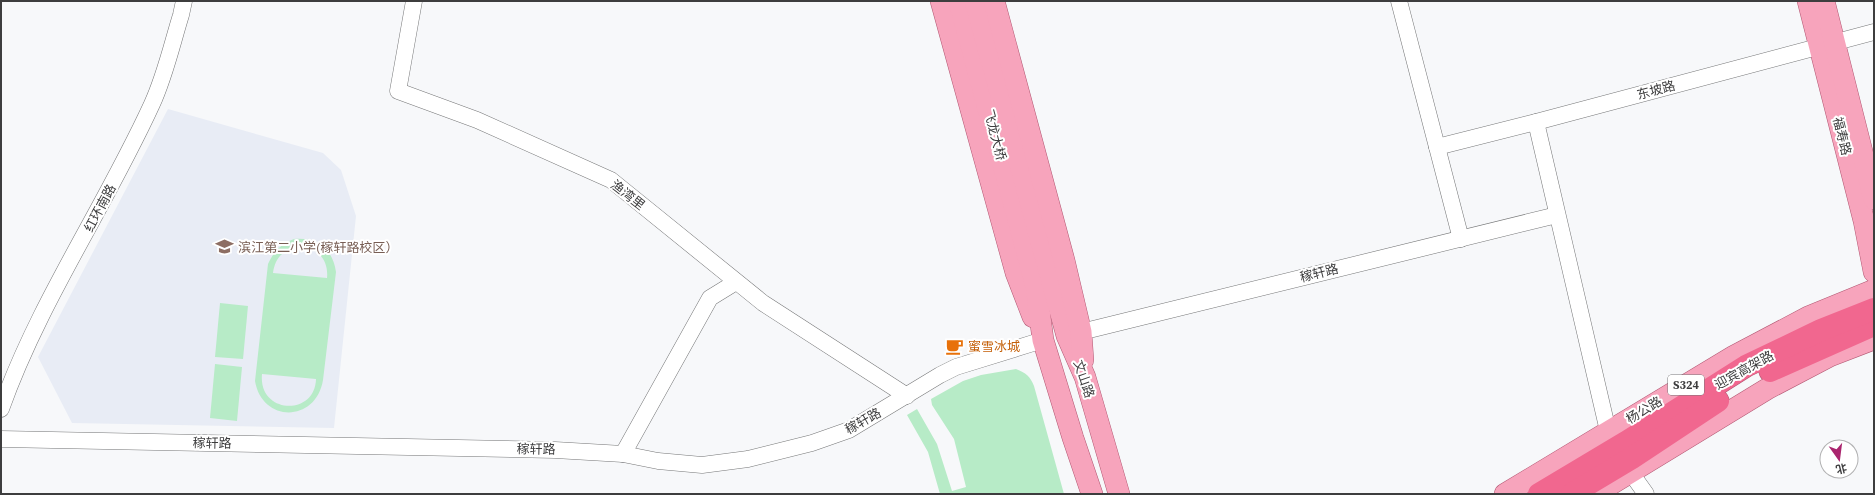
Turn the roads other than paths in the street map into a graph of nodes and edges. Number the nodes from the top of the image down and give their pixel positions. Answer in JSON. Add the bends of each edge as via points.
{"nodes":[{"id":1,"x":184,"y":1,"type":"edge"},
{"id":2,"x":414,"y":1,"type":"edge"},
{"id":3,"x":941,"y":1,"type":"edge"},
{"id":4,"x":959,"y":1,"type":"edge"},
{"id":5,"x":975,"y":1,"type":"edge"},
{"id":6,"x":994,"y":1,"type":"edge"},
{"id":7,"x":1399,"y":1,"type":"edge"},
{"id":8,"x":1808,"y":1,"type":"edge"},
{"id":9,"x":1824,"y":1,"type":"edge"},
{"id":10,"x":1874,"y":32,"type":"edge"},
{"id":11,"x":1827,"y":45,"type":"junction"},
{"id":12,"x":1536,"y":122,"type":"junction"},
{"id":13,"x":1437,"y":147,"type":"junction"},
{"id":14,"x":1874,"y":199,"type":"edge"},
{"id":15,"x":1557,"y":215,"type":"junction"},
{"id":16,"x":1461,"y":239,"type":"junction"},
{"id":17,"x":1039,"y":267,"type":"junction"},
{"id":18,"x":1874,"y":272,"type":"edge"},
{"id":19,"x":736,"y":282,"type":"junction"},
{"id":20,"x":1874,"y":290,"type":"edge"},
{"id":21,"x":1874,"y":309,"type":"edge"},
{"id":22,"x":1874,"y":325,"type":"edge"},
{"id":23,"x":1081,"y":332,"type":"junction"},
{"id":24,"x":1874,"y":339,"type":"edge"},
{"id":25,"x":1043,"y":340,"type":"junction"},
{"id":26,"x":1084,"y":377,"type":"junction"},
{"id":27,"x":908,"y":396,"type":"junction"},
{"id":28,"x":1,"y":409,"type":"edge"},
{"id":29,"x":1608,"y":431,"type":"junction"},
{"id":30,"x":1,"y":439,"type":"edge"},
{"id":31,"x":623,"y":454,"type":"junction"},
{"id":32,"x":1631,"y":473,"type":"junction"},
{"id":33,"x":1092,"y":494,"type":"edge"},
{"id":34,"x":1119,"y":494,"type":"edge"},
{"id":35,"x":1505,"y":494,"type":"edge"},
{"id":36,"x":1539,"y":494,"type":"edge"},
{"id":37,"x":1572,"y":494,"type":"edge"},
{"id":38,"x":1595,"y":494,"type":"edge"},
{"id":39,"x":1646,"y":494,"type":"edge"}],
"edges":[{"from":1,"to":28,"type":"street","name":"红环南路","via":[[182,15],[153,102],[115,180],[33,332]]},
{"from":2,"to":19,"type":"street","name":"渔湾里","via":[[398,91],[477,120],[611,180]]},
{"from":3,"to":25,"type":"main road","via":[[1016,273]]},
{"from":4,"to":17,"type":"main road","name":"飞龙大桥"},
{"from":5,"to":17,"type":"main road","name":"飞龙大桥"},
{"from":6,"to":23,"type":"main road"},
{"from":7,"to":13,"type":"street"},
{"from":8,"to":11,"type":"main road","name":"福寿路"},
{"from":9,"to":11,"type":"main road","name":"福寿路"},
{"from":10,"to":11,"type":"street","name":"东坡路"},
{"from":11,"to":12,"type":"street","name":"东坡路"},
{"from":11,"to":14,"type":"main road","name":"福寿路"},
{"from":11,"to":18,"type":"main road","name":"福寿路"},
{"from":12,"to":13,"type":"street","name":"东坡路"},
{"from":12,"to":15,"type":"street"},
{"from":13,"to":16,"type":"street"},
{"from":15,"to":16,"type":"street","name":"稼轩路"},
{"from":15,"to":29,"type":"street"},
{"from":16,"to":23,"type":"street","name":"稼轩路"},
{"from":17,"to":25,"type":"main road","name":"文山路","via":[[1036,286]]},
{"from":17,"to":26,"type":"main road","name":"文山路"},
{"from":19,"to":27,"type":"street","name":"渔湾里","via":[[763,304]]},
{"from":19,"to":31,"type":"street","via":[[710,298]]},
{"from":20,"to":29,"type":"main road","name":"杨公路","number":"S324","via":[[1808,317],[1740,352]]},
{"from":21,"to":36,"type":"highway","name":"迎宾高架路","via":[[1821,330],[1746,366]]},
{"from":22,"to":37,"type":"highway","name":"迎宾高架路","via":[[1753,378],[1632,458]]},
{"from":23,"to":26,"type":"main road"},
{"from":24,"to":32,"type":"main road","via":[[1830,356],[1767,389]]},
{"from":25,"to":27,"type":"street","name":"稼轩路","via":[[956,367]]},
{"from":25,"to":33,"type":"main road","name":"文山路"},
{"from":26,"to":34,"type":"main road","name":"文山路"},
{"from":27,"to":31,"type":"street","name":"稼轩路","via":[[849,430],[812,443],[748,459],[702,465],[658,461]]},
{"from":29,"to":35,"type":"main road","name":"杨公路","number":"S324"},
{"from":30,"to":31,"type":"street","name":"稼轩路","via":[[547,449]]},
{"from":32,"to":38,"type":"main road"},
{"from":32,"to":39,"type":"street"}]}
